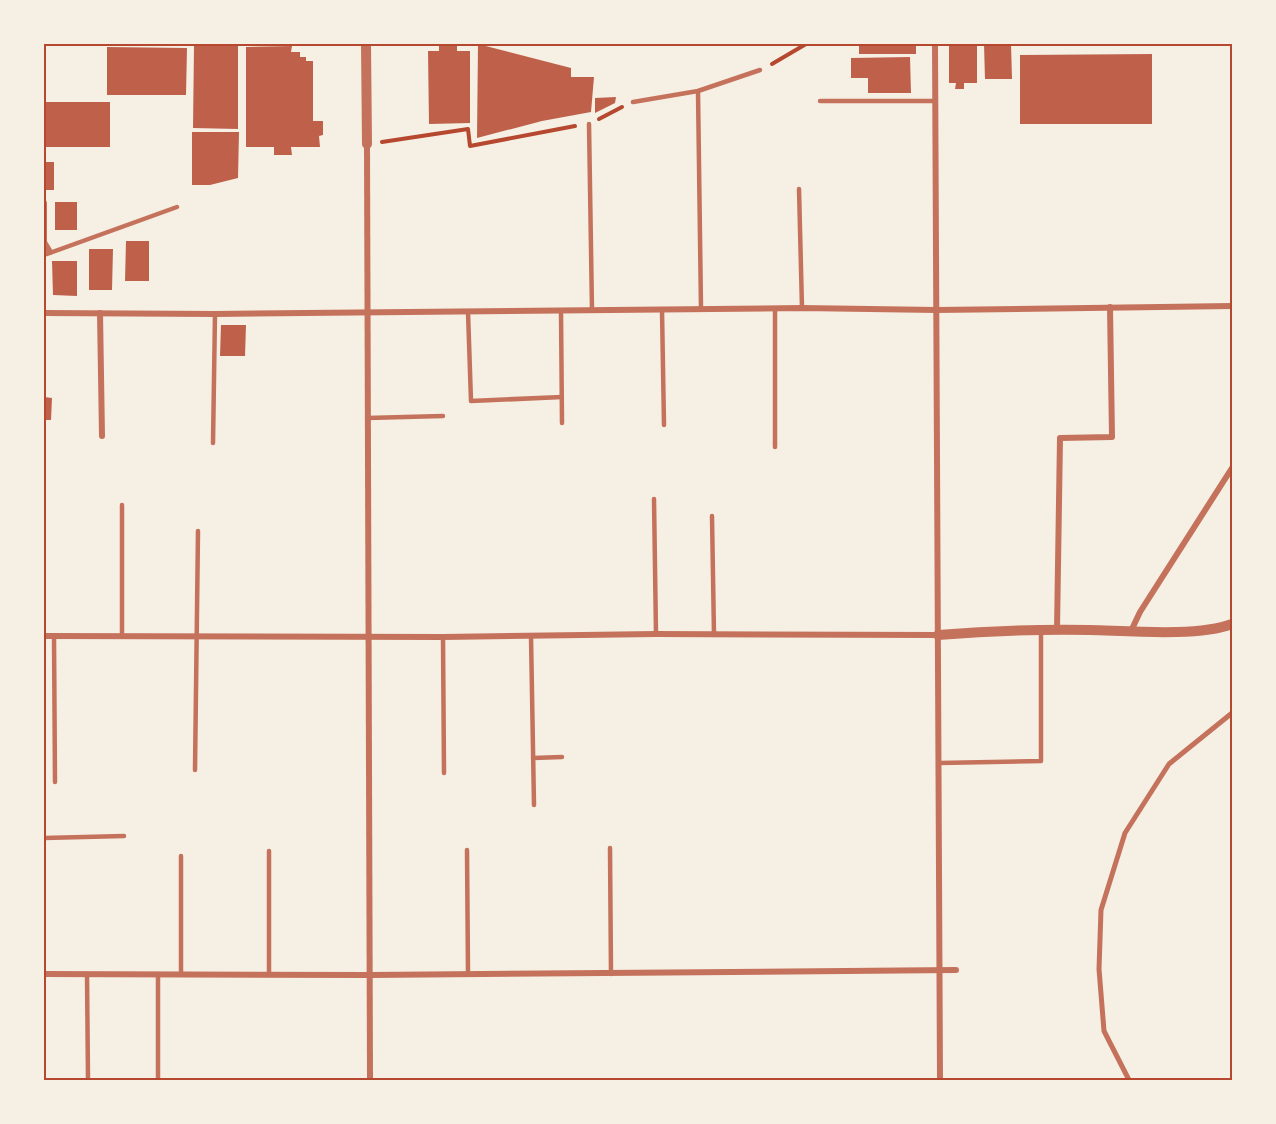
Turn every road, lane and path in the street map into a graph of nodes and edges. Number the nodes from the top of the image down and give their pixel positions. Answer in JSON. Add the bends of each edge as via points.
{"nodes":[{"id":1,"x":366,"y":44,"type":"edge"},
{"id":2,"x":806,"y":44,"type":"edge"},
{"id":3,"x":935,"y":44,"type":"edge"},
{"id":4,"x":760,"y":70,"type":"joint"},
{"id":5,"x":698,"y":91,"type":"junction"},
{"id":6,"x":820,"y":101,"type":"dead end"},
{"id":7,"x":935,"y":101,"type":"junction"},
{"id":8,"x":633,"y":102,"type":"joint"},
{"id":9,"x":589,"y":124,"type":"junction"},
{"id":10,"x":367,"y":144,"type":"junction"},
{"id":11,"x":799,"y":189,"type":"dead end"},
{"id":12,"x":44,"y":203,"type":"edge"},
{"id":13,"x":177,"y":207,"type":"dead end"},
{"id":14,"x":47,"y":253,"type":"edge"},
{"id":15,"x":1233,"y":306,"type":"edge"},
{"id":16,"x":802,"y":308,"type":"junction"},
{"id":17,"x":1110,"y":308,"type":"junction"},
{"id":18,"x":701,"y":309,"type":"junction"},
{"id":19,"x":775,"y":309,"type":"junction"},
{"id":20,"x":592,"y":310,"type":"junction"},
{"id":21,"x":662,"y":310,"type":"junction"},
{"id":22,"x":936,"y":310,"type":"junction"},
{"id":23,"x":561,"y":311,"type":"junction"},
{"id":24,"x":368,"y":312,"type":"junction"},
{"id":25,"x":468,"y":312,"type":"junction"},
{"id":26,"x":44,"y":313,"type":"edge"},
{"id":27,"x":100,"y":313,"type":"junction"},
{"id":28,"x":215,"y":314,"type":"junction"},
{"id":29,"x":562,"y":397,"type":"junction"},
{"id":30,"x":443,"y":416,"type":"dead end"},
{"id":31,"x":366,"y":418,"type":"junction"},
{"id":32,"x":562,"y":423,"type":"dead end"},
{"id":33,"x":664,"y":425,"type":"dead end"},
{"id":34,"x":102,"y":436,"type":"dead end"},
{"id":35,"x":213,"y":442,"type":"dead end"},
{"id":36,"x":775,"y":447,"type":"dead end"},
{"id":37,"x":1233,"y":468,"type":"edge"},
{"id":38,"x":654,"y":499,"type":"dead end"},
{"id":39,"x":122,"y":505,"type":"dead end"},
{"id":40,"x":712,"y":516,"type":"dead end"},
{"id":41,"x":198,"y":531,"type":"dead end"},
{"id":42,"x":1233,"y":624,"type":"edge"},
{"id":43,"x":1041,"y":629,"type":"junction"},
{"id":44,"x":1057,"y":630,"type":"junction"},
{"id":45,"x":1131,"y":631,"type":"junction"},
{"id":46,"x":656,"y":634,"type":"junction"},
{"id":47,"x":714,"y":635,"type":"junction"},
{"id":48,"x":938,"y":635,"type":"junction"},
{"id":49,"x":44,"y":636,"type":"edge"},
{"id":50,"x":54,"y":636,"type":"junction"},
{"id":51,"x":122,"y":636,"type":"junction"},
{"id":52,"x":195,"y":636,"type":"junction"},
{"id":53,"x":531,"y":636,"type":"junction"},
{"id":54,"x":369,"y":637,"type":"junction"},
{"id":55,"x":443,"y":637,"type":"junction"},
{"id":56,"x":1233,"y":713,"type":"edge"},
{"id":57,"x":562,"y":757,"type":"dead end"},
{"id":58,"x":533,"y":758,"type":"junction"},
{"id":59,"x":939,"y":763,"type":"junction"},
{"id":60,"x":195,"y":770,"type":"dead end"},
{"id":61,"x":444,"y":773,"type":"dead end"},
{"id":62,"x":55,"y":782,"type":"dead end"},
{"id":63,"x":534,"y":805,"type":"dead end"},
{"id":64,"x":124,"y":836,"type":"dead end"},
{"id":65,"x":44,"y":838,"type":"edge"},
{"id":66,"x":610,"y":848,"type":"dead end"},
{"id":67,"x":467,"y":850,"type":"dead end"},
{"id":68,"x":269,"y":851,"type":"dead end"},
{"id":69,"x":181,"y":856,"type":"dead end"},
{"id":70,"x":939,"y":969,"type":"junction"},
{"id":71,"x":956,"y":969,"type":"dead end"},
{"id":72,"x":44,"y":974,"type":"edge"},
{"id":73,"x":87,"y":974,"type":"junction"},
{"id":74,"x":158,"y":974,"type":"junction"},
{"id":75,"x":182,"y":974,"type":"junction"},
{"id":76,"x":269,"y":974,"type":"junction"},
{"id":77,"x":468,"y":974,"type":"junction"},
{"id":78,"x":611,"y":974,"type":"junction"},
{"id":79,"x":370,"y":975,"type":"junction"},
{"id":80,"x":88,"y":1080,"type":"edge"},
{"id":81,"x":158,"y":1080,"type":"edge"},
{"id":82,"x":370,"y":1080,"type":"edge"},
{"id":83,"x":940,"y":1080,"type":"edge"},
{"id":84,"x":1129,"y":1080,"type":"edge"}],
"edges":[{"from":1,"to":10,"type":"street"},
{"from":2,"to":4,"type":"path"},
{"from":3,"to":7,"type":"street"},
{"from":4,"to":5,"type":"lane"},
{"from":5,"to":8,"type":"lane"},
{"from":5,"to":18,"type":"lane"},
{"from":6,"to":7,"type":"lane"},
{"from":7,"to":22,"type":"street"},
{"from":8,"to":9,"type":"path"},
{"from":9,"to":10,"type":"path","via":[[470,146],[468,129]]},
{"from":9,"to":20,"type":"lane"},
{"from":10,"to":24,"type":"street"},
{"from":11,"to":16,"type":"lane"},
{"from":12,"to":14,"type":"street"},
{"from":13,"to":14,"type":"lane"},
{"from":15,"to":17,"type":"street"},
{"from":16,"to":19,"type":"street"},
{"from":16,"to":22,"type":"street"},
{"from":17,"to":22,"type":"street"},
{"from":17,"to":44,"type":"street","via":[[1112,437],[1060,438]]},
{"from":18,"to":19,"type":"street"},
{"from":18,"to":21,"type":"street"},
{"from":19,"to":36,"type":"lane"},
{"from":20,"to":21,"type":"street"},
{"from":20,"to":23,"type":"street"},
{"from":21,"to":33,"type":"lane"},
{"from":22,"to":48,"type":"street"},
{"from":23,"to":25,"type":"street"},
{"from":23,"to":29,"type":"lane"},
{"from":24,"to":25,"type":"street"},
{"from":24,"to":28,"type":"street"},
{"from":24,"to":31,"type":"street"},
{"from":25,"to":29,"type":"lane","via":[[471,401]]},
{"from":26,"to":27,"type":"street"},
{"from":27,"to":28,"type":"street"},
{"from":27,"to":34,"type":"street"},
{"from":28,"to":35,"type":"lane"},
{"from":29,"to":32,"type":"lane"},
{"from":30,"to":31,"type":"lane"},
{"from":31,"to":54,"type":"street"},
{"from":37,"to":45,"type":"street"},
{"from":38,"to":46,"type":"lane"},
{"from":39,"to":51,"type":"lane"},
{"from":40,"to":47,"type":"lane"},
{"from":41,"to":52,"type":"lane"},
{"from":42,"to":45,"type":"street","via":[[1186,631]]},
{"from":43,"to":44,"type":"street"},
{"from":43,"to":48,"type":"street"},
{"from":43,"to":59,"type":"lane","via":[[1041,761]]},
{"from":44,"to":45,"type":"street"},
{"from":46,"to":47,"type":"street"},
{"from":46,"to":53,"type":"street"},
{"from":47,"to":48,"type":"street"},
{"from":48,"to":59,"type":"street"},
{"from":49,"to":50,"type":"street"},
{"from":50,"to":51,"type":"street"},
{"from":50,"to":62,"type":"lane"},
{"from":51,"to":52,"type":"street"},
{"from":52,"to":54,"type":"street"},
{"from":52,"to":60,"type":"lane"},
{"from":53,"to":55,"type":"street"},
{"from":53,"to":58,"type":"lane"},
{"from":54,"to":55,"type":"street"},
{"from":54,"to":79,"type":"street"},
{"from":55,"to":61,"type":"lane"},
{"from":56,"to":84,"type":"street","via":[[1169,764],[1125,833],[1101,910],[1099,969],[1104,1031]]},
{"from":57,"to":58,"type":"lane"},
{"from":58,"to":63,"type":"lane"},
{"from":59,"to":70,"type":"street"},
{"from":64,"to":65,"type":"lane"},
{"from":66,"to":78,"type":"lane"},
{"from":67,"to":77,"type":"lane"},
{"from":68,"to":76,"type":"lane"},
{"from":69,"to":75,"type":"lane"},
{"from":70,"to":71,"type":"street"},
{"from":70,"to":78,"type":"street"},
{"from":70,"to":83,"type":"street"},
{"from":72,"to":73,"type":"street"},
{"from":73,"to":74,"type":"street"},
{"from":73,"to":80,"type":"lane"},
{"from":74,"to":75,"type":"street"},
{"from":74,"to":81,"type":"lane"},
{"from":75,"to":76,"type":"street"},
{"from":76,"to":79,"type":"street"},
{"from":77,"to":78,"type":"street"},
{"from":77,"to":79,"type":"street"},
{"from":79,"to":82,"type":"street"}]}
